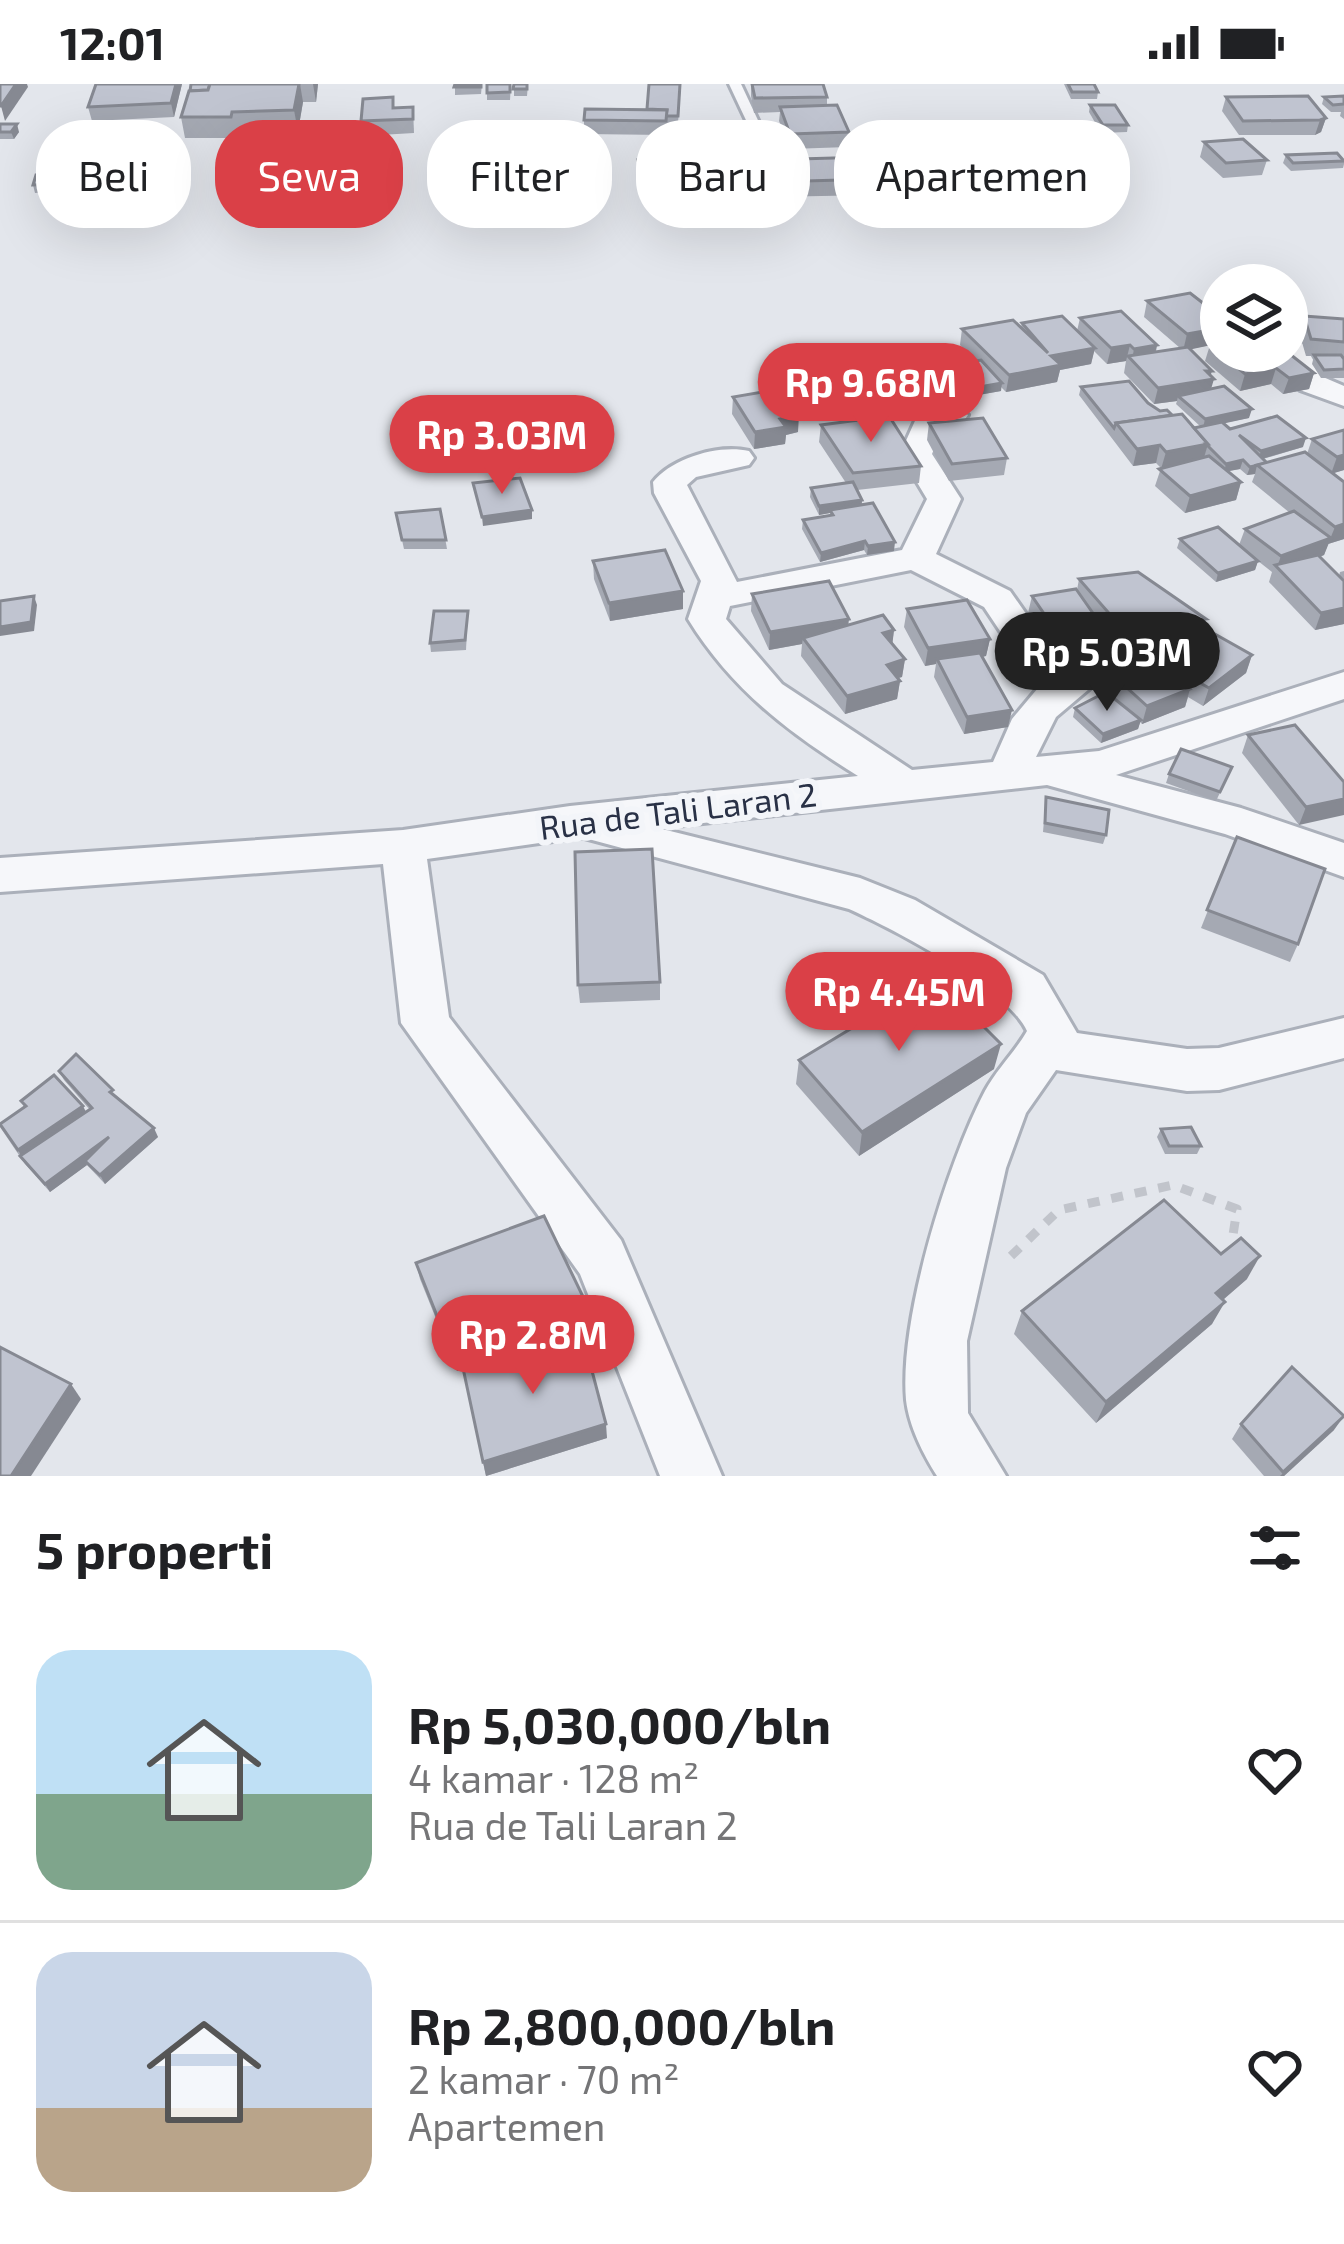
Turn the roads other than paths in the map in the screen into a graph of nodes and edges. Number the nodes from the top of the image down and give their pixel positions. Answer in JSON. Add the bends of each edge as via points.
{"nodes":[{"id":1,"x":735,"y":84,"type":"edge"},
{"id":2,"x":753,"y":120,"type":"edge"},
{"id":3,"x":1305,"y":372,"type":"edge"},
{"id":4,"x":1344,"y":397,"type":"edge"},
{"id":5,"x":952,"y":415,"type":"edge"},
{"id":6,"x":737,"y":458,"type":"dead end"},
{"id":7,"x":916,"y":558,"type":"junction"},
{"id":8,"x":714,"y":598,"type":"junction"},
{"id":9,"x":1102,"y":662,"type":"edge"},
{"id":10,"x":1344,"y":685,"type":"edge"},
{"id":11,"x":1059,"y":690,"type":"junction"},
{"id":12,"x":1021,"y":774,"type":"junction"},
{"id":13,"x":904,"y":785,"type":"junction"},
{"id":14,"x":570,"y":822,"type":"junction"},
{"id":15,"x":403,"y":846,"type":"junction"},
{"id":16,"x":1344,"y":861,"type":"edge"},
{"id":17,"x":0,"y":875,"type":"edge"},
{"id":18,"x":1344,"y":1038,"type":"edge"},
{"id":19,"x":1061,"y":1051,"type":"junction"},
{"id":20,"x":691,"y":1476,"type":"edge"},
{"id":21,"x":975,"y":1476,"type":"edge"}],
"edges":[{"from":1,"to":2,"type":"lane"},
{"from":3,"to":4,"type":"street","via":[[1311,383]]},
{"from":5,"to":7,"type":"street","via":[[930,419],[916,454],[944,499]]},
{"from":6,"to":8,"type":"street","via":[[685,469],[670,482],[718,581]]},
{"from":7,"to":8,"type":"street"},
{"from":7,"to":11,"type":"street","via":[[997,598]]},
{"from":8,"to":13,"type":"street","via":[[706,620],[762,686]]},
{"from":9,"to":11,"type":"street"},
{"from":10,"to":12,"type":"street","name":"Rua de Tali Laran 2","via":[[1101,765]]},
{"from":11,"to":12,"type":"street","via":[[1025,728]]},
{"from":12,"to":13,"type":"street","name":"Rua de Tali Laran 2"},
{"from":12,"to":16,"type":"street","via":[[1165,799]]},
{"from":13,"to":14,"type":"street","name":"Rua de Tali Laran 2"},
{"from":14,"to":15,"type":"street","name":"Rua de Tali Laran 2"},
{"from":14,"to":19,"type":"street","via":[[830,884],[899,912],[1026,989]]},
{"from":15,"to":17,"type":"street","name":"Rua de Tali Laran 2"},
{"from":15,"to":20,"type":"street","via":[[424,1023],[602,1258]]},
{"from":18,"to":19,"type":"street","via":[[1219,1069]]},
{"from":19,"to":21,"type":"street","via":[[1048,1038],[983,1150],[935,1353],[944,1430]]}]}
